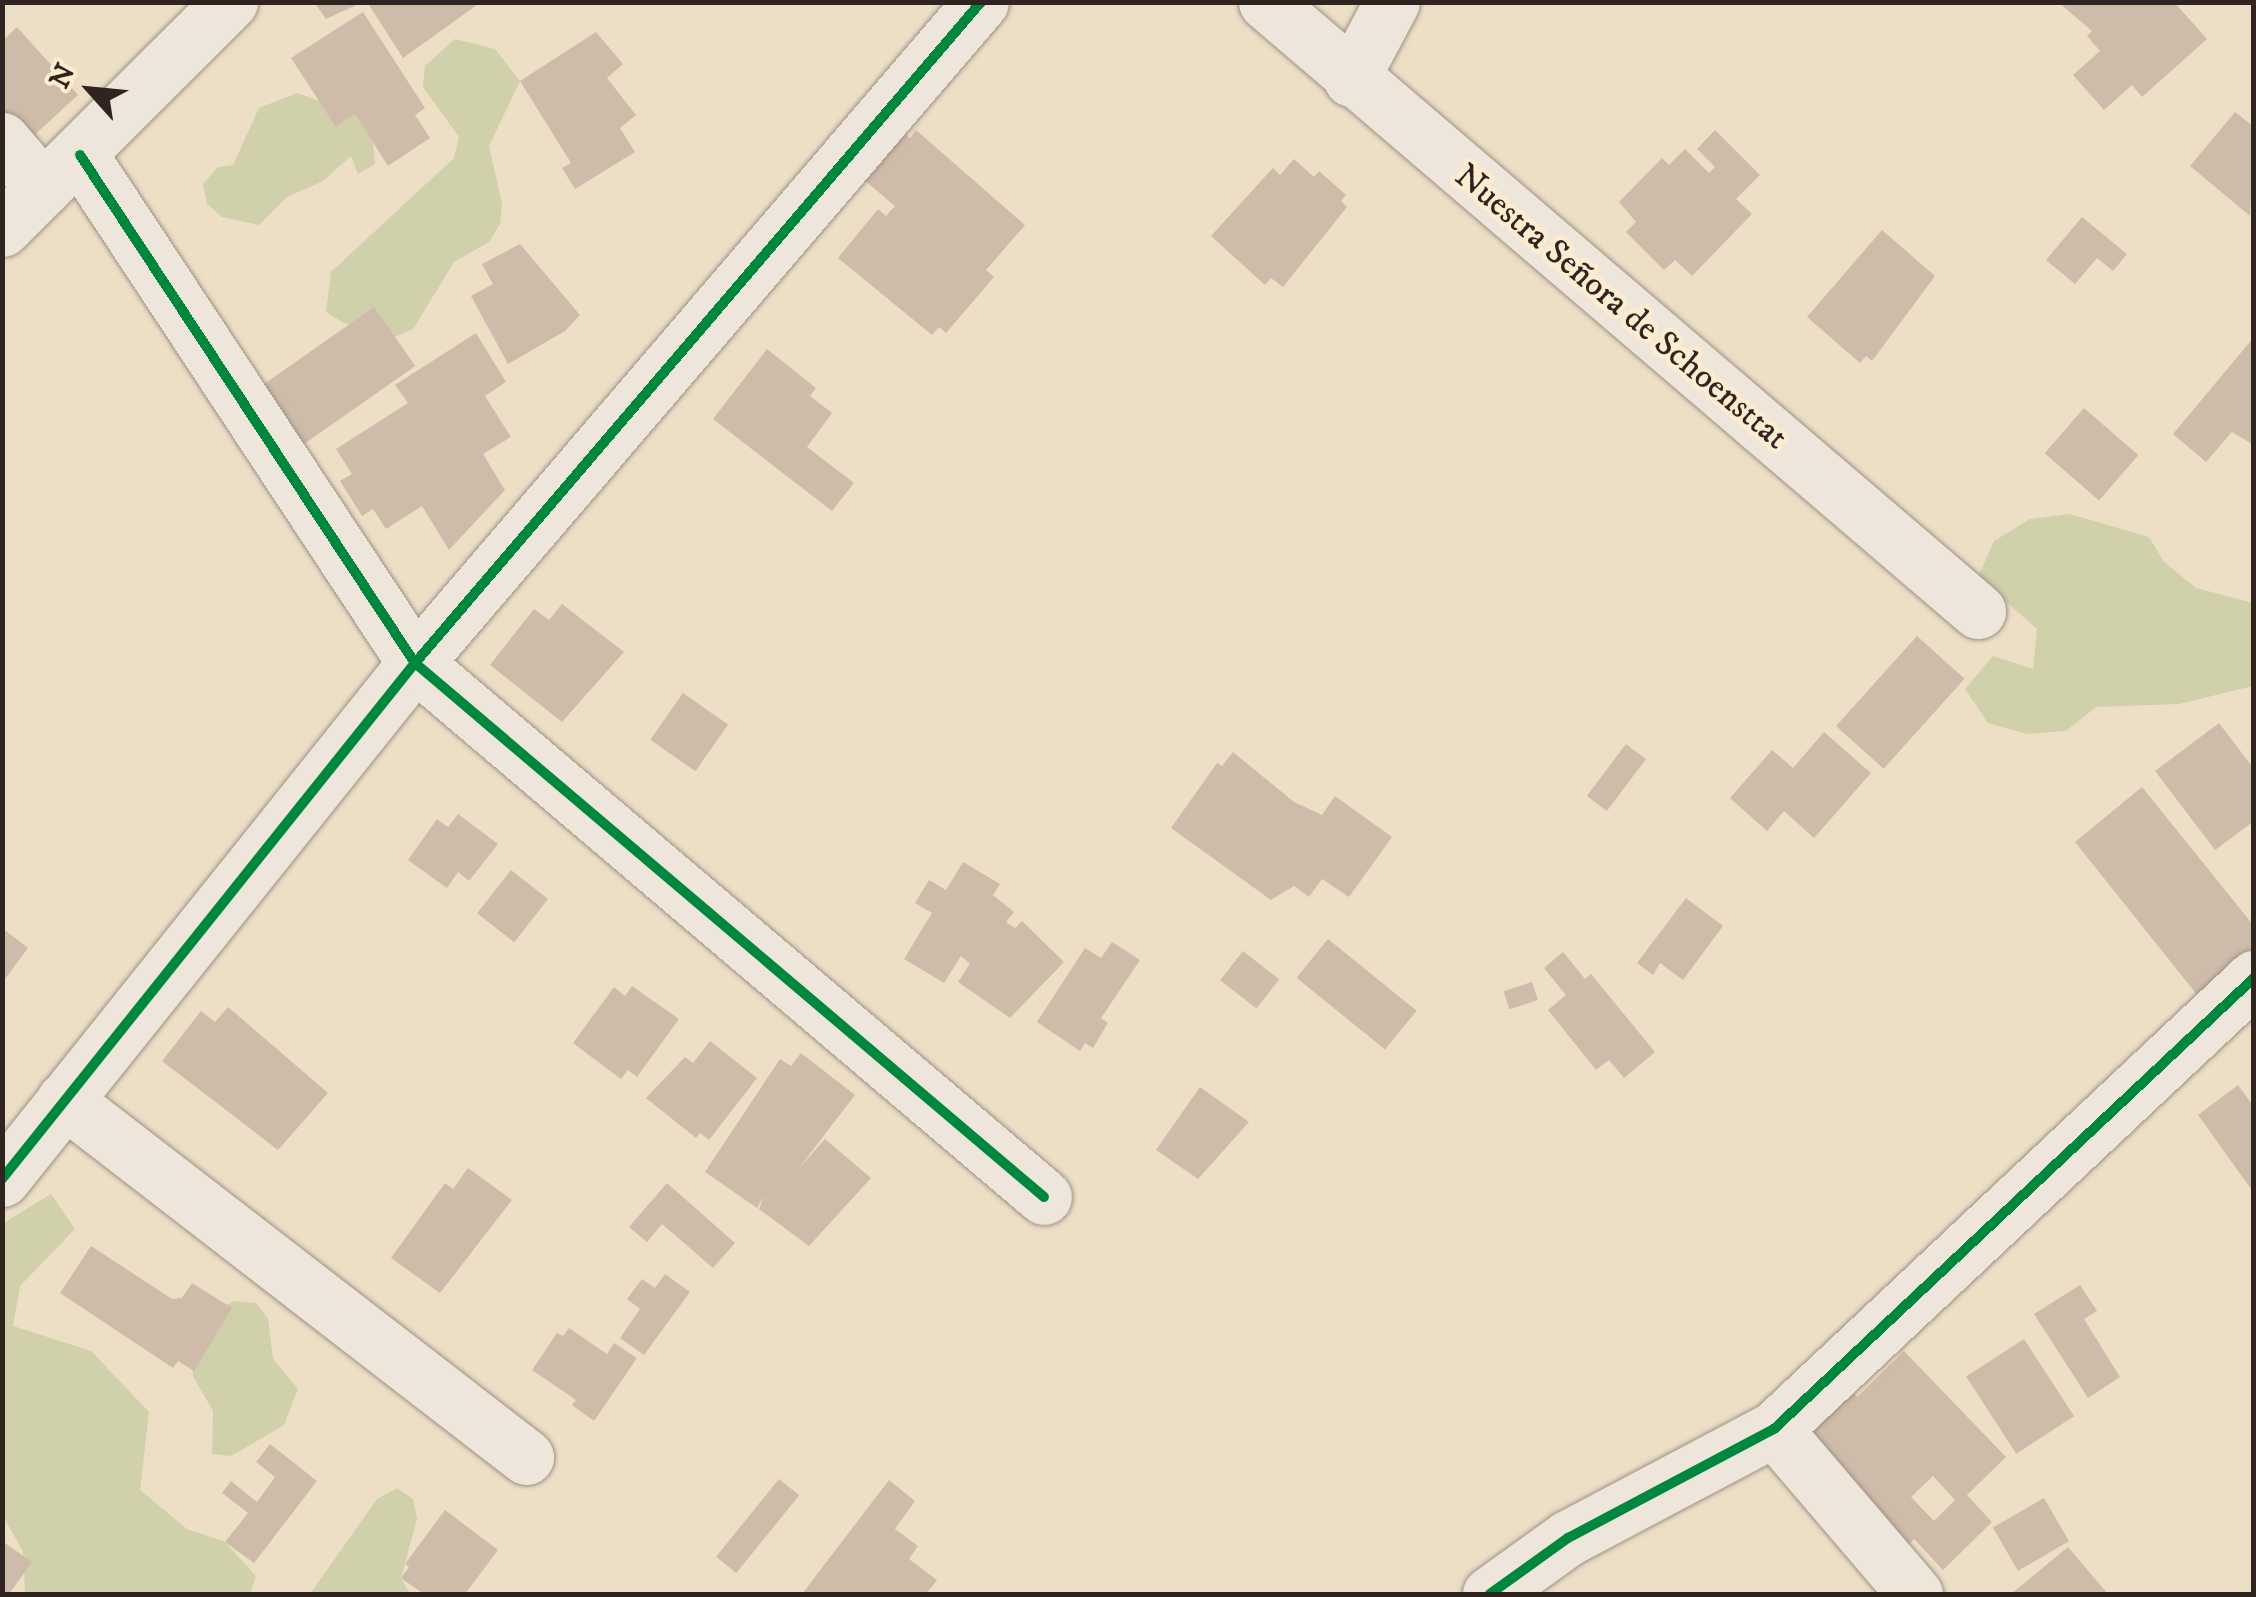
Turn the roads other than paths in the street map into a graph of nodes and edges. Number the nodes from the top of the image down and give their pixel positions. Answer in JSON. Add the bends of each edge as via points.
{"nodes":[{"id":1,"x":230,"y":2,"type":"edge"},
{"id":2,"x":981,"y":2,"type":"edge"},
{"id":3,"x":1266,"y":2,"type":"edge"},
{"id":4,"x":1392,"y":2,"type":"edge"},
{"id":5,"x":1351,"y":79,"type":"junction"},
{"id":6,"x":2,"y":140,"type":"edge"},
{"id":7,"x":61,"y":171,"type":"junction"},
{"id":8,"x":2,"y":229,"type":"edge"},
{"id":9,"x":1978,"y":611,"type":"dead end"},
{"id":10,"x":415,"y":663,"type":"junction"},
{"id":11,"x":2254,"y":978,"type":"edge"},
{"id":12,"x":64,"y":1100,"type":"junction"},
{"id":13,"x":2,"y":1179,"type":"edge"},
{"id":14,"x":1044,"y":1198,"type":"dead end"},
{"id":15,"x":1774,"y":1430,"type":"junction"},
{"id":16,"x":526,"y":1457,"type":"dead end"},
{"id":17,"x":1490,"y":1594,"type":"edge"},
{"id":18,"x":1916,"y":1594,"type":"edge"}],
"edges":[{"from":1,"to":7,"type":"street"},
{"from":2,"to":10,"type":"street"},
{"from":3,"to":5,"type":"street","name":"Nuestra Señora de Schoensttat"},
{"from":4,"to":5,"type":"street"},
{"from":5,"to":9,"type":"street","name":"Nuestra Señora de Schoensttat"},
{"from":6,"to":7,"type":"street"},
{"from":7,"to":8,"type":"street"},
{"from":7,"to":10,"type":"street"},
{"from":10,"to":12,"type":"street"},
{"from":10,"to":14,"type":"street"},
{"from":11,"to":15,"type":"street"},
{"from":12,"to":13,"type":"street"},
{"from":12,"to":16,"type":"street"},
{"from":15,"to":17,"type":"street","via":[[1568,1538]]},
{"from":15,"to":18,"type":"street"}]}
